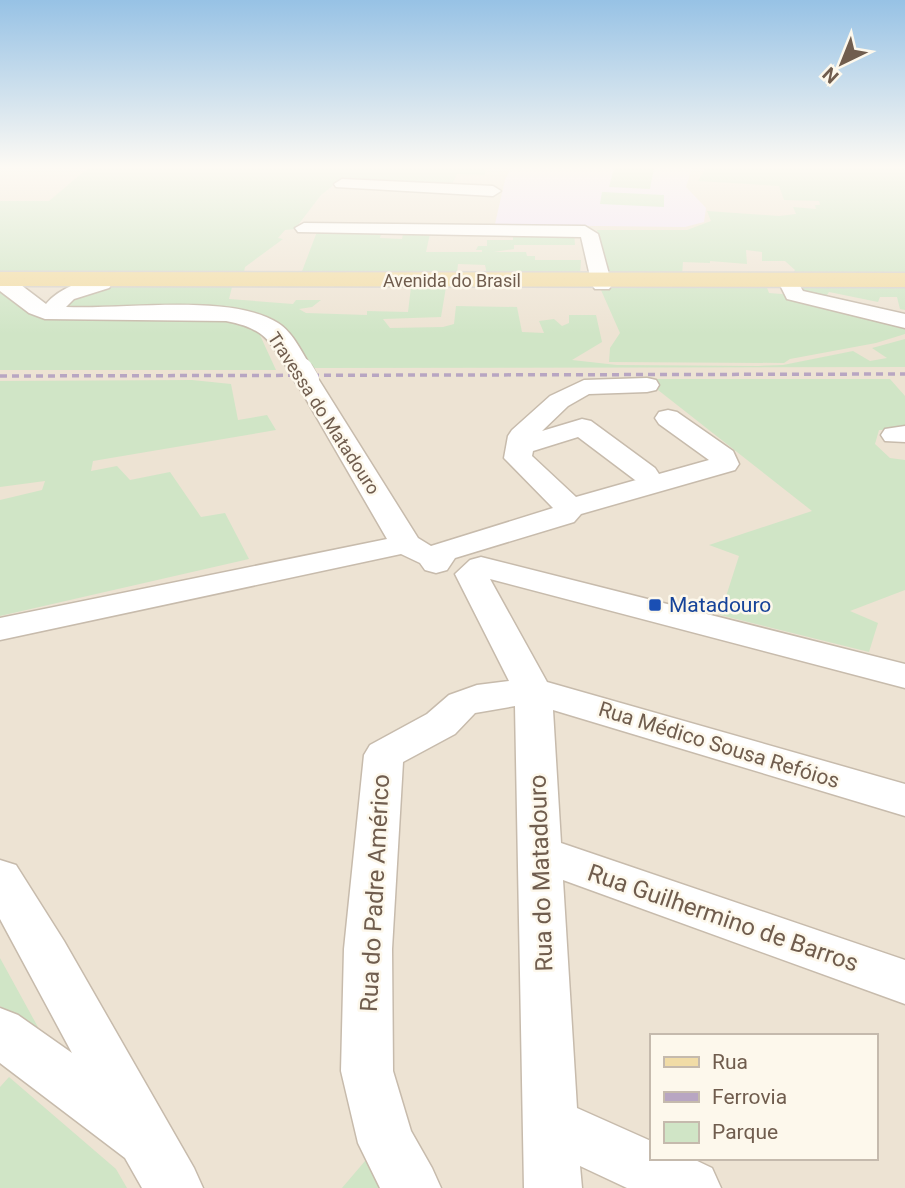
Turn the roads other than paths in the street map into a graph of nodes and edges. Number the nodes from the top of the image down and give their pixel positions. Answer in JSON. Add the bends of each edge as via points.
{"nodes":[{"id":1,"x":339,"y":223,"type":"edge"},
{"id":2,"x":556,"y":223,"type":"edge"},
{"id":3,"x":304,"y":228,"type":"dead end"},
{"id":4,"x":0,"y":279,"type":"edge"},
{"id":5,"x":905,"y":279,"type":"edge"},
{"id":6,"x":601,"y":283,"type":"junction"},
{"id":7,"x":0,"y":284,"type":"edge"},
{"id":8,"x":790,"y":285,"type":"junction"},
{"id":9,"x":905,"y":285,"type":"edge"},
{"id":10,"x":56,"y":296,"type":"junction"},
{"id":11,"x":905,"y":321,"type":"edge"},
{"id":12,"x":647,"y":385,"type":"dead end"},
{"id":13,"x":668,"y":418,"type":"dead end"},
{"id":14,"x":520,"y":446,"type":"junction"},
{"id":15,"x":645,"y":474,"type":"dead end"},
{"id":16,"x":570,"y":508,"type":"junction"},
{"id":17,"x":402,"y":538,"type":"junction"},
{"id":18,"x":371,"y":552,"type":"junction"},
{"id":19,"x":460,"y":562,"type":"junction"},
{"id":20,"x":0,"y":629,"type":"edge"},
{"id":21,"x":903,"y":667,"type":"edge"},
{"id":22,"x":533,"y":691,"type":"junction"},
{"id":23,"x":905,"y":800,"type":"edge"},
{"id":24,"x":540,"y":854,"type":"junction"},
{"id":25,"x":0,"y":878,"type":"edge"},
{"id":26,"x":905,"y":982,"type":"edge"},
{"id":27,"x":4,"y":1041,"type":"edge"},
{"id":28,"x":550,"y":1124,"type":"junction"},
{"id":29,"x":145,"y":1138,"type":"junction"},
{"id":30,"x":174,"y":1188,"type":"edge"},
{"id":31,"x":412,"y":1188,"type":"edge"},
{"id":32,"x":553,"y":1188,"type":"edge"},
{"id":33,"x":692,"y":1188,"type":"edge"}],
"edges":[{"from":1,"to":3,"type":"street"},
{"from":2,"to":6,"type":"street","via":[[589,234]]},
{"from":4,"to":10,"type":"main road","name":"Avenida do Brasil"},
{"from":5,"to":6,"type":"main road","name":"Avenida do Brasil"},
{"from":6,"to":8,"type":"main road","name":"Avenida do Brasil"},
{"from":6,"to":10,"type":"main road","name":"Avenida do Brasil"},
{"from":6,"to":10,"type":"main road","name":"Avenida do Brasil","via":[[102,284]]},
{"from":7,"to":10,"type":"main road","name":"Avenida do Brasil"},
{"from":7,"to":10,"type":"street","name":"Travessa do Matadouro","via":[[16,290],[41,311]]},
{"from":8,"to":9,"type":"main road","name":"Avenida do Brasil"},
{"from":8,"to":11,"type":"street","via":[[794,295]]},
{"from":10,"to":17,"type":"street","name":"Travessa do Matadouro","via":[[80,316],[211,314],[266,325],[304,375]]},
{"from":12,"to":14,"type":"street","via":[[584,387],[559,401],[521,436]]},
{"from":13,"to":16,"type":"street","via":[[723,457],[724,464]]},
{"from":14,"to":15,"type":"street","via":[[582,427]]},
{"from":14,"to":16,"type":"street","via":[[518,458]]},
{"from":16,"to":19,"type":"street","via":[[563,516],[518,530]]},
{"from":17,"to":18,"type":"street"},
{"from":17,"to":19,"type":"street","name":"Travessa do Matadouro"},
{"from":18,"to":19,"type":"street"},
{"from":18,"to":20,"type":"street"},
{"from":19,"to":21,"type":"street"},
{"from":19,"to":22,"type":"street","name":"Rua do Matadouro"},
{"from":22,"to":23,"type":"street","name":"Rua Médico Sousa Refóios"},
{"from":22,"to":24,"type":"street","name":"Rua do Matadouro"},
{"from":22,"to":31,"type":"street","name":"Rua do Padre Américo","via":[[462,704],[440,724],[384,755],[368,949],[367,1071],[386,1143]]},
{"from":24,"to":26,"type":"street","name":"Rua Guilhermino de Barros"},
{"from":24,"to":28,"type":"street","name":"Rua do Matadouro"},
{"from":25,"to":29,"type":"street"},
{"from":27,"to":29,"type":"street"},
{"from":28,"to":32,"type":"street","name":"Rua do Matadouro"},
{"from":28,"to":33,"type":"street"},
{"from":29,"to":30,"type":"street"}]}
